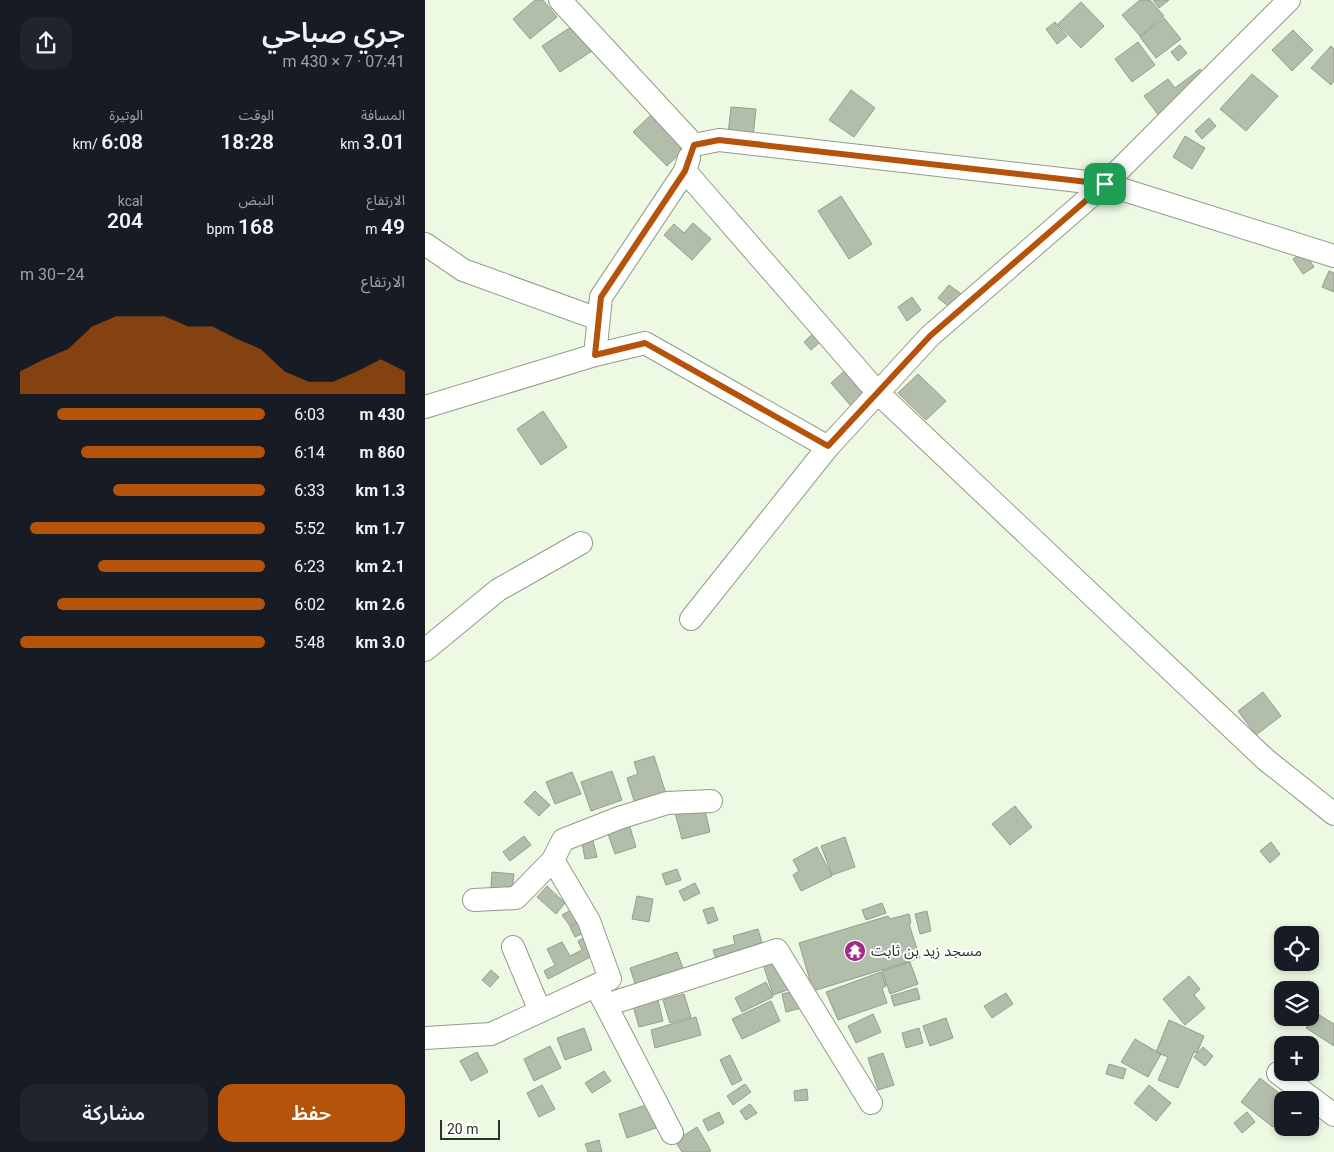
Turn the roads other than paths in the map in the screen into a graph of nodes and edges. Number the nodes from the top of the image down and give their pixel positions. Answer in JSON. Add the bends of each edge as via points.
{"nodes":[{"id":1,"x":560,"y":0,"type":"edge"},
{"id":2,"x":1289,"y":0,"type":"edge"},
{"id":3,"x":694,"y":145,"type":"junction"},
{"id":4,"x":685,"y":171,"type":"junction"},
{"id":5,"x":1105,"y":184,"type":"junction"},
{"id":6,"x":425,"y":244,"type":"edge"},
{"id":7,"x":1334,"y":256,"type":"edge"},
{"id":8,"x":598,"y":320,"type":"junction"},
{"id":9,"x":595,"y":355,"type":"junction"},
{"id":10,"x":878,"y":393,"type":"junction"},
{"id":11,"x":425,"y":407,"type":"edge"},
{"id":12,"x":828,"y":446,"type":"junction"},
{"id":13,"x":581,"y":543,"type":"dead end"},
{"id":14,"x":691,"y":619,"type":"dead end"},
{"id":15,"x":425,"y":650,"type":"edge"},
{"id":16,"x":711,"y":801,"type":"dead end"},
{"id":17,"x":1334,"y":814,"type":"edge"},
{"id":18,"x":553,"y":860,"type":"junction"},
{"id":19,"x":474,"y":900,"type":"dead end"},
{"id":20,"x":513,"y":948,"type":"dead end"},
{"id":21,"x":596,"y":986,"type":"junction"},
{"id":22,"x":606,"y":1005,"type":"junction"},
{"id":23,"x":540,"y":1011,"type":"junction"},
{"id":24,"x":425,"y":1038,"type":"edge"},
{"id":25,"x":1289,"y":1081,"type":"edge"},
{"id":26,"x":871,"y":1103,"type":"dead end"},
{"id":27,"x":1334,"y":1115,"type":"edge"},
{"id":28,"x":672,"y":1133,"type":"dead end"}],
"edges":[{"from":1,"to":3,"type":"street"},
{"from":2,"to":5,"type":"street"},
{"from":3,"to":4,"type":"street"},
{"from":3,"to":5,"type":"street","via":[[719,140]]},
{"from":4,"to":8,"type":"street","via":[[601,297]]},
{"from":4,"to":10,"type":"street"},
{"from":5,"to":7,"type":"street"},
{"from":5,"to":10,"type":"street","via":[[930,336]]},
{"from":6,"to":8,"type":"street","via":[[463,270]]},
{"from":8,"to":9,"type":"street"},
{"from":9,"to":11,"type":"street"},
{"from":9,"to":12,"type":"street","via":[[645,343]]},
{"from":10,"to":12,"type":"street"},
{"from":10,"to":17,"type":"street","via":[[1265,759]]},
{"from":12,"to":14,"type":"street"},
{"from":13,"to":15,"type":"street","via":[[498,590]]},
{"from":16,"to":18,"type":"street","via":[[667,803],[619,818],[563,840]]},
{"from":18,"to":19,"type":"street","via":[[516,898]]},
{"from":18,"to":21,"type":"street","via":[[589,921],[610,979]]},
{"from":20,"to":23,"type":"street"},
{"from":21,"to":22,"type":"street"},
{"from":21,"to":23,"type":"street"},
{"from":22,"to":26,"type":"street","via":[[777,950]]},
{"from":22,"to":28,"type":"street"},
{"from":23,"to":24,"type":"street","via":[[491,1034]]},
{"from":25,"to":27,"type":"street"}]}
